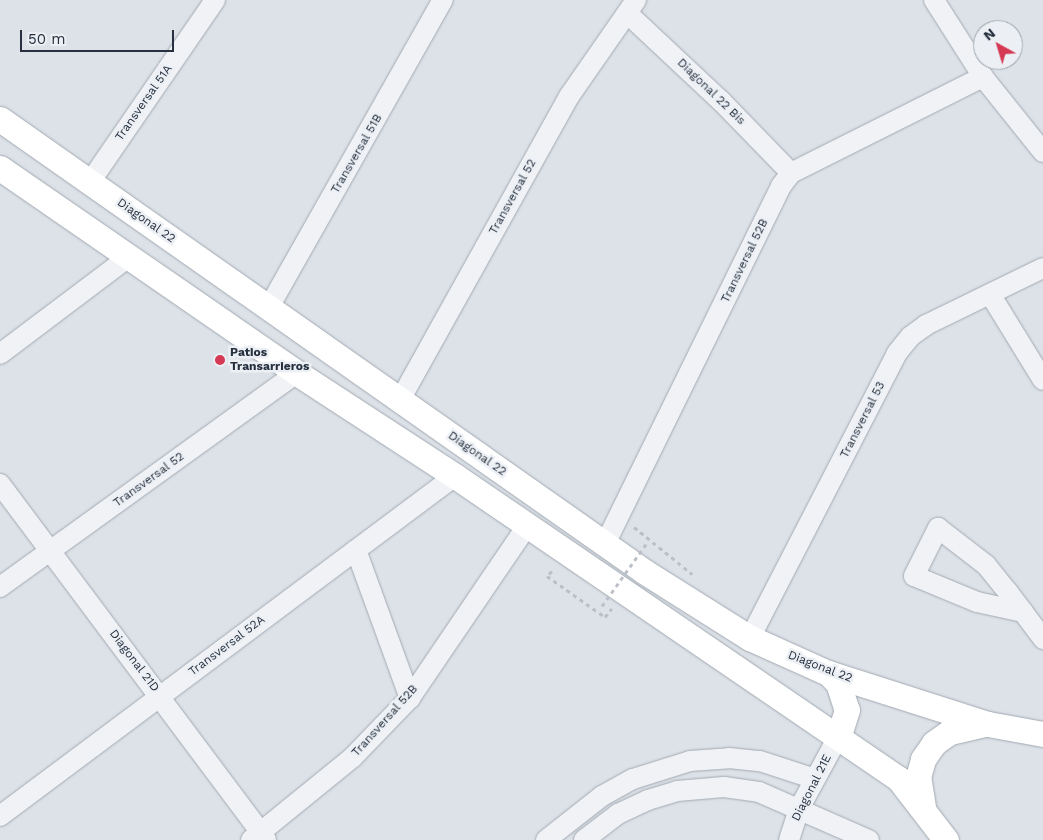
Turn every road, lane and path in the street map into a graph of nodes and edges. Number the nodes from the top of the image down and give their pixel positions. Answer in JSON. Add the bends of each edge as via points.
{"nodes":[{"id":1,"x":215,"y":0,"type":"edge"},
{"id":2,"x":443,"y":0,"type":"edge"},
{"id":3,"x":934,"y":0,"type":"edge"},
{"id":4,"x":632,"y":7,"type":"edge"},
{"id":5,"x":983,"y":76,"type":"junction"},
{"id":6,"x":0,"y":119,"type":"edge"},
{"id":7,"x":1043,"y":152,"type":"edge"},
{"id":8,"x":0,"y":168,"type":"edge"},
{"id":9,"x":791,"y":172,"type":"junction"},
{"id":10,"x":90,"y":182,"type":"junction"},
{"id":11,"x":130,"y":256,"type":"junction"},
{"id":12,"x":1043,"y":268,"type":"edge"},
{"id":13,"x":990,"y":294,"type":"junction"},
{"id":14,"x":269,"y":308,"type":"junction"},
{"id":15,"x":0,"y":354,"type":"edge"},
{"id":16,"x":297,"y":373,"type":"junction"},
{"id":17,"x":1043,"y":380,"type":"edge"},
{"id":18,"x":400,"y":400,"type":"junction"},
{"id":19,"x":455,"y":476,"type":"junction"},
{"id":20,"x":0,"y":484,"type":"edge"},
{"id":21,"x":526,"y":527,"type":"junction"},
{"id":22,"x":605,"y":544,"type":"junction"},
{"id":23,"x":646,"y":544,"type":"dead end"},
{"id":24,"x":51,"y":550,"type":"junction"},
{"id":25,"x":356,"y":550,"type":"junction"},
{"id":26,"x":559,"y":576,"type":"dead end"},
{"id":27,"x":0,"y":587,"type":"edge"},
{"id":28,"x":595,"y":601,"type":"dead end"},
{"id":29,"x":614,"y":606,"type":"dead end"},
{"id":30,"x":1023,"y":612,"type":"junction"},
{"id":31,"x":750,"y":638,"type":"junction"},
{"id":32,"x":1043,"y":639,"type":"edge"},
{"id":33,"x":828,"y":673,"type":"junction"},
{"id":34,"x":160,"y":696,"type":"junction"},
{"id":35,"x":410,"y":698,"type":"junction"},
{"id":36,"x":988,"y":724,"type":"junction"},
{"id":37,"x":1043,"y":734,"type":"edge"},
{"id":38,"x":838,"y":738,"type":"junction"},
{"id":39,"x":815,"y":779,"type":"junction"},
{"id":40,"x":800,"y":807,"type":"junction"},
{"id":41,"x":925,"y":814,"type":"junction"},
{"id":42,"x":0,"y":816,"type":"edge"},
{"id":43,"x":570,"y":823,"type":"junction"},
{"id":44,"x":259,"y":837,"type":"edge"},
{"id":45,"x":546,"y":840,"type":"edge"},
{"id":46,"x":583,"y":840,"type":"edge"},
{"id":47,"x":789,"y":840,"type":"edge"},
{"id":48,"x":869,"y":840,"type":"edge"},
{"id":49,"x":946,"y":840,"type":"edge"}],
"edges":[{"from":1,"to":10,"type":"street","name":"Transversal 51A"},
{"from":2,"to":14,"type":"street","name":"Transversal 51B"},
{"from":3,"to":5,"type":"street"},
{"from":4,"to":9,"type":"street","name":"Diagonal 22 Bis"},
{"from":4,"to":18,"type":"street","name":"Transversal 52","via":[[570,95]]},
{"from":5,"to":7,"type":"street"},
{"from":5,"to":9,"type":"street"},
{"from":6,"to":10,"type":"main road","name":"Diagonal 22"},
{"from":8,"to":11,"type":"main road"},
{"from":9,"to":22,"type":"street","name":"Transversal 52B","via":[[781,186]]},
{"from":10,"to":14,"type":"main road","name":"Diagonal 22"},
{"from":11,"to":15,"type":"street"},
{"from":11,"to":16,"type":"main road"},
{"from":12,"to":13,"type":"street","name":"Transversal 53"},
{"from":13,"to":17,"type":"street"},
{"from":13,"to":31,"type":"street","name":"Transversal 53","via":[[926,325],[911,336],[897,353]]},
{"from":14,"to":18,"type":"main road","name":"Diagonal 22"},
{"from":16,"to":19,"type":"main road"},
{"from":16,"to":24,"type":"street","name":"Transversal 52"},
{"from":18,"to":22,"type":"main road","name":"Diagonal 22"},
{"from":19,"to":21,"type":"main road"},
{"from":19,"to":25,"type":"street","name":"Transversal 52A"},
{"from":20,"to":24,"type":"street","name":"Diagonal 21D"},
{"from":21,"to":35,"type":"street","name":"Transversal 52B"},
{"from":21,"to":38,"type":"main road"},
{"from":22,"to":31,"type":"main road","name":"Diagonal 22"},
{"from":23,"to":28,"type":"path","bridge":true,"via":[[602,606]]},
{"from":24,"to":27,"type":"street","name":"Transversal 52"},
{"from":24,"to":34,"type":"street","name":"Diagonal 21D"},
{"from":25,"to":34,"type":"street","name":"Transversal 52A"},
{"from":25,"to":35,"type":"street"},
{"from":26,"to":29,"type":"path","via":[[552,570],[547,576],[605,618]]},
{"from":30,"to":30,"type":"street","via":[[986,565],[938,528],[914,576],[977,602]]},
{"from":30,"to":32,"type":"street"},
{"from":31,"to":33,"type":"main road","name":"Diagonal 22"},
{"from":33,"to":36,"type":"main road","name":"Diagonal 22"},
{"from":33,"to":38,"type":"main road","via":[[841,690],[847,710]]},
{"from":34,"to":42,"type":"street","name":"Transversal 52A"},
{"from":34,"to":44,"type":"street","name":"Diagonal 21D"},
{"from":35,"to":44,"type":"street","name":"Transversal 52B","via":[[352,758]]},
{"from":36,"to":37,"type":"main road"},
{"from":36,"to":41,"type":"main road","via":[[950,732],[934,744],[923,759],[918,777],[918,796]]},
{"from":38,"to":39,"type":"street","name":"Diagonal 21E"},
{"from":38,"to":41,"type":"main road","via":[[899,779]]},
{"from":39,"to":40,"type":"street","name":"Diagonal 21E"},
{"from":39,"to":43,"type":"street","via":[[760,761],[729,758],[690,761],[632,779],[602,796]]},
{"from":40,"to":46,"type":"street","via":[[759,792],[733,788],[676,791],[618,814]]},
{"from":40,"to":47,"type":"street","name":"Diagonal 21E"},
{"from":40,"to":48,"type":"street"},
{"from":41,"to":49,"type":"main road"},
{"from":43,"to":45,"type":"street"},
{"from":43,"to":46,"type":"street"}]}
